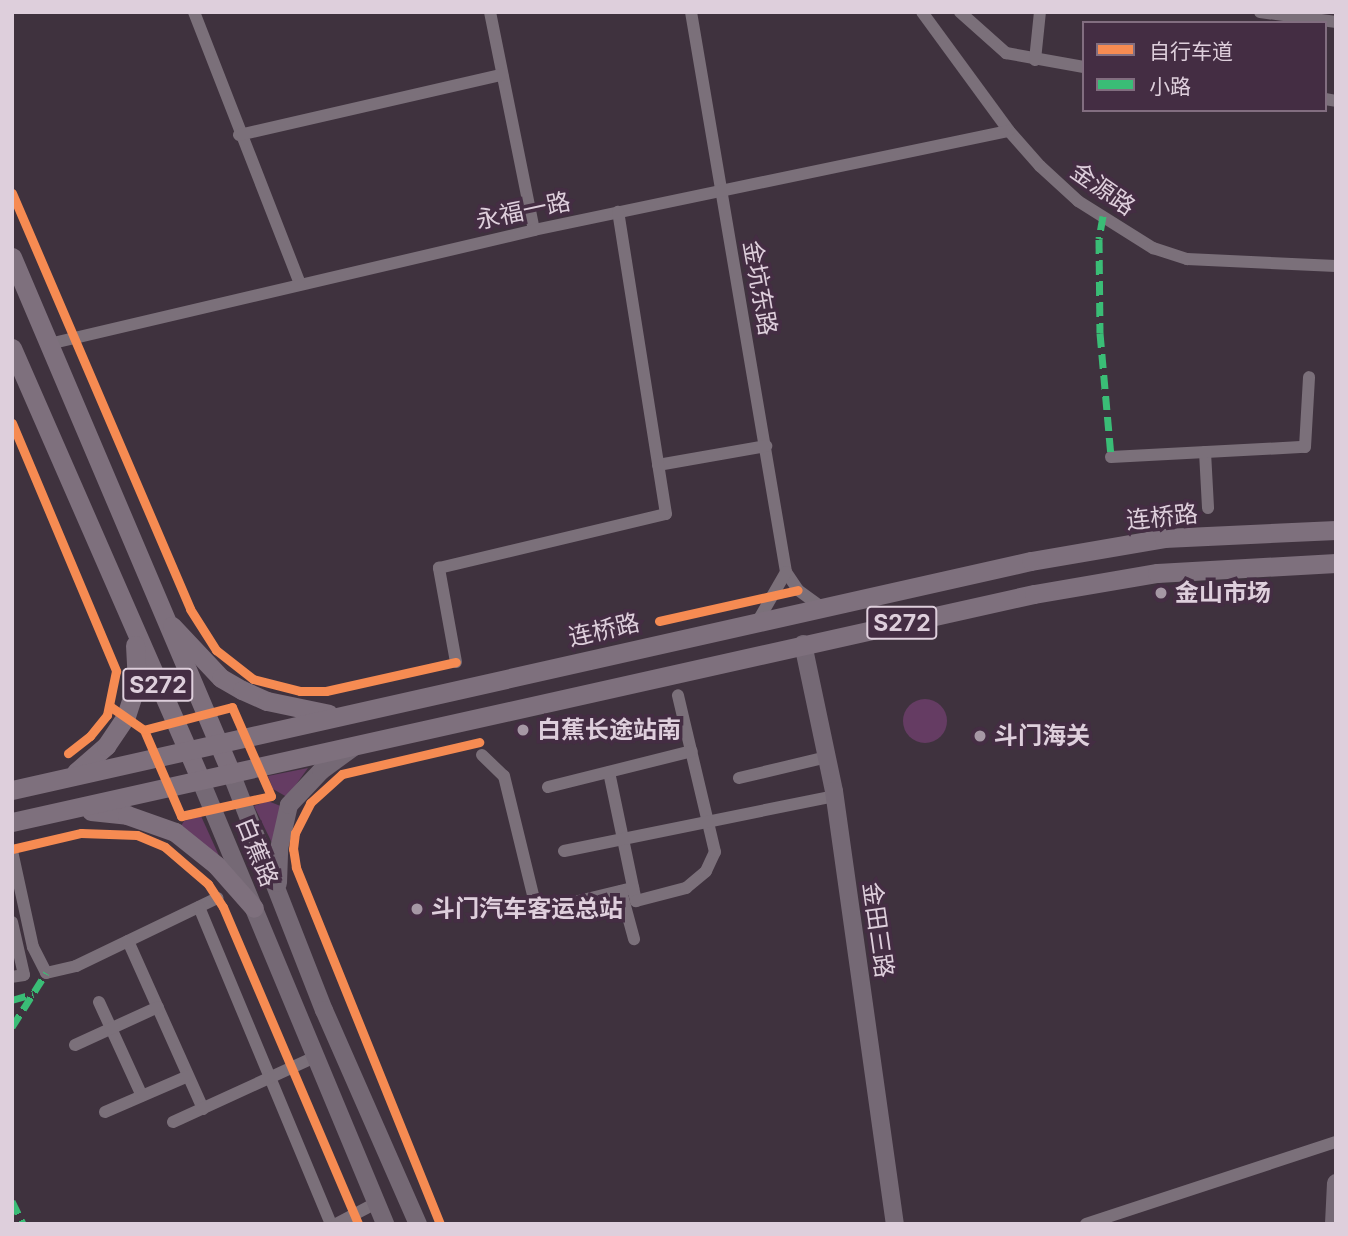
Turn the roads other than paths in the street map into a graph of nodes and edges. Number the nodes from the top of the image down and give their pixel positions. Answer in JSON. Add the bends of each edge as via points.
{"nodes":[{"id":1,"x":194,"y":12,"type":"edge"},
{"id":2,"x":489,"y":12,"type":"edge"},
{"id":3,"x":691,"y":12,"type":"edge"},
{"id":4,"x":922,"y":12,"type":"edge"},
{"id":5,"x":960,"y":12,"type":"edge"},
{"id":6,"x":1040,"y":12,"type":"edge"},
{"id":7,"x":1260,"y":12,"type":"edge"},
{"id":8,"x":1336,"y":22,"type":"edge"},
{"id":9,"x":1035,"y":60,"type":"junction"},
{"id":10,"x":1082,"y":67,"type":"edge"},
{"id":11,"x":502,"y":75,"type":"junction"},
{"id":12,"x":1009,"y":131,"type":"junction"},
{"id":13,"x":239,"y":135,"type":"junction"},
{"id":14,"x":722,"y":190,"type":"junction"},
{"id":15,"x":618,"y":212,"type":"junction"},
{"id":16,"x":534,"y":230,"type":"junction"},
{"id":17,"x":12,"y":257,"type":"edge"},
{"id":18,"x":1336,"y":266,"type":"edge"},
{"id":19,"x":299,"y":282,"type":"junction"},
{"id":20,"x":49,"y":344,"type":"junction"},
{"id":21,"x":12,"y":348,"type":"edge"},
{"id":22,"x":1309,"y":377,"type":"dead end"},
{"id":23,"x":766,"y":446,"type":"junction"},
{"id":24,"x":1205,"y":452,"type":"junction"},
{"id":25,"x":1111,"y":457,"type":"dead end"},
{"id":26,"x":658,"y":465,"type":"junction"},
{"id":27,"x":1208,"y":508,"type":"dead end"},
{"id":28,"x":1336,"y":530,"type":"edge"},
{"id":29,"x":135,"y":551,"type":"junction"},
{"id":30,"x":105,"y":561,"type":"junction"},
{"id":31,"x":1336,"y":563,"type":"edge"},
{"id":32,"x":786,"y":572,"type":"junction"},
{"id":33,"x":818,"y":605,"type":"junction"},
{"id":34,"x":156,"y":606,"type":"junction"},
{"id":35,"x":759,"y":619,"type":"junction"},
{"id":36,"x":131,"y":622,"type":"junction"},
{"id":37,"x":803,"y":644,"type":"junction"},
{"id":38,"x":456,"y":662,"type":"dead end"},
{"id":39,"x":678,"y":695,"type":"dead end"},
{"id":40,"x":379,"y":707,"type":"junction"},
{"id":41,"x":337,"y":716,"type":"junction"},
{"id":42,"x":386,"y":738,"type":"junction"},
{"id":43,"x":217,"y":743,"type":"junction"},
{"id":44,"x":358,"y":744,"type":"junction"},
{"id":45,"x":185,"y":748,"type":"junction"},
{"id":46,"x":692,"y":751,"type":"junction"},
{"id":47,"x":482,"y":755,"type":"dead end"},
{"id":48,"x":827,"y":757,"type":"junction"},
{"id":49,"x":609,"y":772,"type":"junction"},
{"id":50,"x":230,"y":773,"type":"junction"},
{"id":51,"x":70,"y":776,"type":"junction"},
{"id":52,"x":739,"y":778,"type":"dead end"},
{"id":53,"x":200,"y":779,"type":"junction"},
{"id":54,"x":548,"y":787,"type":"dead end"},
{"id":55,"x":19,"y":788,"type":"edge"},
{"id":56,"x":835,"y":796,"type":"junction"},
{"id":57,"x":69,"y":810,"type":"junction"},
{"id":58,"x":33,"y":818,"type":"junction"},
{"id":59,"x":709,"y":820,"type":"junction"},
{"id":60,"x":12,"y":822,"type":"edge"},
{"id":61,"x":624,"y":836,"type":"junction"},
{"id":62,"x":12,"y":851,"type":"edge"},
{"id":63,"x":564,"y":851,"type":"dead end"},
{"id":64,"x":627,"y":889,"type":"junction"},
{"id":65,"x":17,"y":897,"type":"edge"},
{"id":66,"x":279,"y":897,"type":"junction"},
{"id":67,"x":217,"y":898,"type":"dead end"},
{"id":68,"x":199,"y":907,"type":"junction"},
{"id":69,"x":254,"y":908,"type":"junction"},
{"id":70,"x":12,"y":922,"type":"edge"},
{"id":71,"x":634,"y":939,"type":"dead end"},
{"id":72,"x":128,"y":941,"type":"junction"},
{"id":73,"x":12,"y":978,"type":"edge"},
{"id":74,"x":99,"y":1002,"type":"dead end"},
{"id":75,"x":158,"y":1007,"type":"junction"},
{"id":76,"x":111,"y":1028,"type":"junction"},
{"id":77,"x":75,"y":1045,"type":"dead end"},
{"id":78,"x":315,"y":1057,"type":"junction"},
{"id":79,"x":188,"y":1076,"type":"junction"},
{"id":80,"x":271,"y":1077,"type":"junction"},
{"id":81,"x":142,"y":1096,"type":"junction"},
{"id":82,"x":203,"y":1109,"type":"junction"},
{"id":83,"x":105,"y":1112,"type":"dead end"},
{"id":84,"x":173,"y":1122,"type":"dead end"},
{"id":85,"x":1336,"y":1142,"type":"edge"},
{"id":86,"x":1336,"y":1183,"type":"edge"},
{"id":87,"x":376,"y":1203,"type":"junction"},
{"id":88,"x":334,"y":1224,"type":"edge"},
{"id":89,"x":385,"y":1224,"type":"edge"},
{"id":90,"x":418,"y":1224,"type":"edge"},
{"id":91,"x":895,"y":1224,"type":"edge"},
{"id":92,"x":1086,"y":1224,"type":"edge"},
{"id":93,"x":1334,"y":1224,"type":"edge"}],
"edges":[{"from":1,"to":13,"type":"street"},
{"from":2,"to":11,"type":"street"},
{"from":3,"to":14,"type":"street","name":"金坑东路"},
{"from":4,"to":12,"type":"street","name":"金源路"},
{"from":5,"to":9,"type":"street","via":[[1006,53]]},
{"from":6,"to":9,"type":"street"},
{"from":7,"to":8,"type":"street"},
{"from":9,"to":10,"type":"street"},
{"from":11,"to":13,"type":"street"},
{"from":11,"to":16,"type":"street"},
{"from":12,"to":14,"type":"street","name":"永福一路"},
{"from":12,"to":18,"type":"street","name":"金源路","via":[[1078,201],[1169,255]]},
{"from":13,"to":19,"type":"street"},
{"from":14,"to":15,"type":"street","name":"永福一路"},
{"from":14,"to":23,"type":"street","name":"金坑东路"},
{"from":15,"to":16,"type":"street","name":"永福一路"},
{"from":15,"to":26,"type":"street"},
{"from":16,"to":19,"type":"street","name":"永福一路"},
{"from":17,"to":20,"type":"main road","number":"S272"},
{"from":19,"to":20,"type":"street","name":"永福一路"},
{"from":20,"to":29,"type":"main road","number":"S272"},
{"from":21,"to":30,"type":"main road","name":"白蕉路","number":"S272"},
{"from":22,"to":24,"type":"street","via":[[1305,447]]},
{"from":23,"to":26,"type":"street"},
{"from":23,"to":32,"type":"street","name":"金坑东路"},
{"from":24,"to":25,"type":"street"},
{"from":24,"to":27,"type":"street"},
{"from":26,"to":38,"type":"street","via":[[666,514],[439,568]]},
{"from":28,"to":33,"type":"main road","name":"连桥路","number":"S272","via":[[1164,538]]},
{"from":29,"to":30,"type":"main road"},
{"from":29,"to":34,"type":"main road","number":"S272"},
{"from":30,"to":36,"type":"main road","name":"白蕉路","number":"S272"},
{"from":31,"to":37,"type":"main road","number":"S272","via":[[1157,573],[1034,594]]},
{"from":32,"to":33,"type":"street","via":[[798,590]]},
{"from":32,"to":35,"type":"street"},
{"from":33,"to":35,"type":"main road","name":"连桥路","number":"S272"},
{"from":34,"to":41,"type":"main road","via":[[200,659],[232,684],[267,701]]},
{"from":34,"to":43,"type":"main road","number":"S272"},
{"from":35,"to":40,"type":"main road","name":"连桥路","number":"S272"},
{"from":36,"to":45,"type":"main road","name":"白蕉路","number":"S272"},
{"from":36,"to":51,"type":"main road","via":[[137,653],[133,700],[106,746]]},
{"from":37,"to":42,"type":"main road","number":"S272"},
{"from":37,"to":48,"type":"main road","name":"金田三路"},
{"from":39,"to":46,"type":"street"},
{"from":40,"to":41,"type":"main road","name":"连桥路","number":"S272"},
{"from":40,"to":42,"type":"main road"},
{"from":41,"to":43,"type":"main road","name":"连桥路","number":"S272"},
{"from":42,"to":44,"type":"main road","number":"S272"},
{"from":43,"to":45,"type":"main road","name":"连桥路","number":"S272"},
{"from":43,"to":50,"type":"main road","number":"S272"},
{"from":44,"to":50,"type":"main road","number":"S272"},
{"from":44,"to":66,"type":"main road","via":[[321,771],[289,805],[279,849]]},
{"from":45,"to":51,"type":"main road","name":"连桥路"},
{"from":45,"to":53,"type":"main road","name":"白蕉路","number":"S272"},
{"from":46,"to":49,"type":"street"},
{"from":46,"to":59,"type":"street"},
{"from":47,"to":64,"type":"street","via":[[504,776],[537,911]]},
{"from":48,"to":52,"type":"street"},
{"from":48,"to":56,"type":"main road","name":"金田三路"},
{"from":49,"to":54,"type":"street"},
{"from":49,"to":61,"type":"street"},
{"from":50,"to":53,"type":"main road","number":"S272"},
{"from":50,"to":66,"type":"main road"},
{"from":51,"to":55,"type":"main road","name":"连桥路"},
{"from":53,"to":57,"type":"main road"},
{"from":53,"to":69,"type":"main road","name":"白蕉路"},
{"from":55,"to":58,"type":"main road"},
{"from":56,"to":59,"type":"street"},
{"from":56,"to":91,"type":"main road","name":"金田三路"},
{"from":57,"to":58,"type":"main road"},
{"from":57,"to":69,"type":"main road","via":[[127,815],[175,832],[216,865]]},
{"from":58,"to":60,"type":"main road"},
{"from":59,"to":61,"type":"street"},
{"from":59,"to":64,"type":"street","via":[[715,852],[706,871],[685,888],[636,901]]},
{"from":61,"to":63,"type":"street"},
{"from":61,"to":64,"type":"street"},
{"from":62,"to":65,"type":"street"},
{"from":64,"to":71,"type":"street"},
{"from":65,"to":72,"type":"street","via":[[46,973],[76,966]]},
{"from":66,"to":90,"type":"main road"},
{"from":67,"to":68,"type":"street"},
{"from":68,"to":72,"type":"street"},
{"from":68,"to":80,"type":"street"},
{"from":69,"to":78,"type":"main road","name":"白蕉路"},
{"from":70,"to":73,"type":"street","via":[[24,975]]},
{"from":72,"to":75,"type":"street"},
{"from":74,"to":76,"type":"street"},
{"from":75,"to":76,"type":"street"},
{"from":75,"to":79,"type":"street"},
{"from":76,"to":77,"type":"street"},
{"from":76,"to":81,"type":"street"},
{"from":78,"to":80,"type":"street"},
{"from":78,"to":87,"type":"main road","name":"白蕉路"},
{"from":79,"to":81,"type":"street"},
{"from":79,"to":82,"type":"street"},
{"from":80,"to":82,"type":"street"},
{"from":80,"to":88,"type":"street"},
{"from":81,"to":83,"type":"street"},
{"from":82,"to":84,"type":"street"},
{"from":85,"to":92,"type":"street"},
{"from":86,"to":93,"type":"main road"},
{"from":87,"to":88,"type":"street"},
{"from":87,"to":89,"type":"main road","name":"白蕉路"}]}
